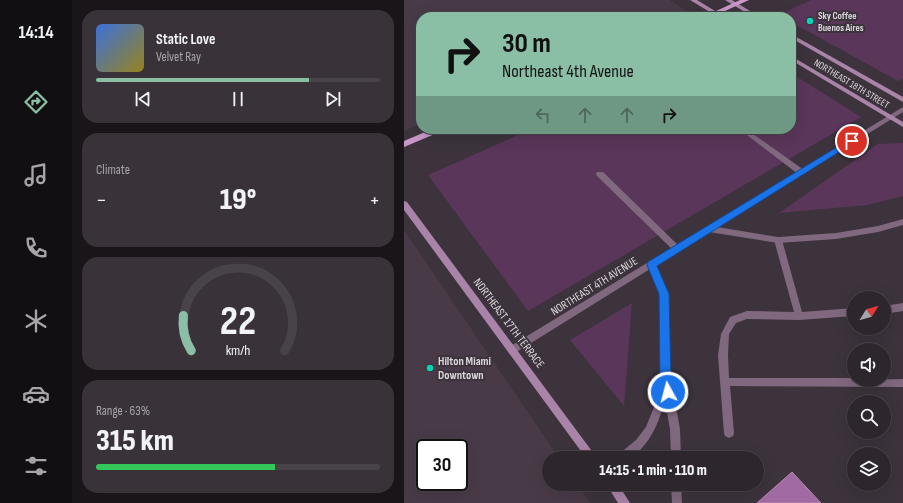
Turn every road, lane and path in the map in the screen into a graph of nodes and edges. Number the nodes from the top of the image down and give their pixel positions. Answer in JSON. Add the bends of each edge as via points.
{"nodes":[{"id":1,"x":693,"y":0,"type":"edge"},
{"id":2,"x":728,"y":0,"type":"edge"},
{"id":3,"x":746,"y":0,"type":"edge"},
{"id":4,"x":736,"y":4,"type":"junction"},
{"id":5,"x":713,"y":12,"type":"edge"},
{"id":6,"x":717,"y":12,"type":"edge"},
{"id":7,"x":749,"y":12,"type":"edge"},
{"id":8,"x":796,"y":39,"type":"edge"},
{"id":9,"x":796,"y":61,"type":"edge"},
{"id":10,"x":903,"y":100,"type":"edge"},
{"id":11,"x":903,"y":109,"type":"edge"},
{"id":12,"x":890,"y":117,"type":"junction"},
{"id":13,"x":903,"y":125,"type":"edge"},
{"id":14,"x":428,"y":134,"type":"edge"},
{"id":15,"x":749,"y":134,"type":"edge"},
{"id":16,"x":404,"y":144,"type":"edge"},
{"id":17,"x":801,"y":172,"type":"junction"},
{"id":18,"x":600,"y":174,"type":"dead end"},
{"id":19,"x":404,"y":204,"type":"edge"},
{"id":20,"x":903,"y":222,"type":"edge"},
{"id":21,"x":708,"y":230,"type":"junction"},
{"id":22,"x":778,"y":240,"type":"junction"},
{"id":23,"x":677,"y":249,"type":"junction"},
{"id":24,"x":652,"y":265,"type":"junction"},
{"id":25,"x":903,"y":307,"type":"edge"},
{"id":26,"x":891,"y":309,"type":"edge"},
{"id":27,"x":847,"y":313,"type":"edge"},
{"id":28,"x":800,"y":316,"type":"junction"},
{"id":29,"x":512,"y":350,"type":"junction"},
{"id":30,"x":666,"y":380,"type":"junction"},
{"id":31,"x":725,"y":382,"type":"junction"},
{"id":32,"x":903,"y":383,"type":"edge"},
{"id":33,"x":730,"y":433,"type":"dead end"},
{"id":34,"x":587,"y":451,"type":"edge"},
{"id":35,"x":632,"y":451,"type":"edge"},
{"id":36,"x":676,"y":451,"type":"edge"},
{"id":37,"x":616,"y":491,"type":"edge"},
{"id":38,"x":676,"y":491,"type":"edge"},
{"id":39,"x":624,"y":503,"type":"edge"},
{"id":40,"x":677,"y":503,"type":"edge"}],
"edges":[{"from":1,"to":5,"type":"street"},
{"from":2,"to":4,"type":"street"},
{"from":3,"to":4,"type":"main road"},
{"from":4,"to":6,"type":"main road"},
{"from":4,"to":7,"type":"street"},
{"from":8,"to":10,"type":"street","name":"NORTHEAST 18TH STREET"},
{"from":9,"to":12,"type":"street","name":"NORTHEAST 18TH STREET"},
{"from":11,"to":12,"type":"street","name":"NORTHEAST 4TH AVENUE"},
{"from":12,"to":13,"type":"street","name":"NORTHEAST 18TH STREET"},
{"from":12,"to":17,"type":"street","name":"NORTHEAST 4TH AVENUE"},
{"from":14,"to":16,"type":"main road"},
{"from":15,"to":17,"type":"street"},
{"from":17,"to":21,"type":"street","name":"NORTHEAST 4TH AVENUE"},
{"from":18,"to":23,"type":"street"},
{"from":19,"to":29,"type":"street","name":"NORTHEAST 17TH TERRACE"},
{"from":20,"to":22,"type":"street","via":[[836,236]]},
{"from":21,"to":22,"type":"street"},
{"from":21,"to":23,"type":"street","name":"NORTHEAST 4TH AVENUE"},
{"from":22,"to":28,"type":"street"},
{"from":23,"to":24,"type":"street","name":"NORTHEAST 4TH AVENUE"},
{"from":24,"to":29,"type":"street","name":"NORTHEAST 4TH AVENUE"},
{"from":24,"to":30,"type":"street","via":[[664,294]]},
{"from":25,"to":26,"type":"street"},
{"from":27,"to":28,"type":"street"},
{"from":28,"to":31,"type":"street","via":[[747,316],[733,320],[725,334]]},
{"from":29,"to":34,"type":"street","name":"NORTHEAST 17TH TERRACE"},
{"from":30,"to":35,"type":"street","via":[[649,431]]},
{"from":30,"to":36,"type":"street","via":[[675,429]]},
{"from":31,"to":32,"type":"street"},
{"from":31,"to":33,"type":"street"},
{"from":37,"to":39,"type":"street"},
{"from":38,"to":40,"type":"street"}]}
